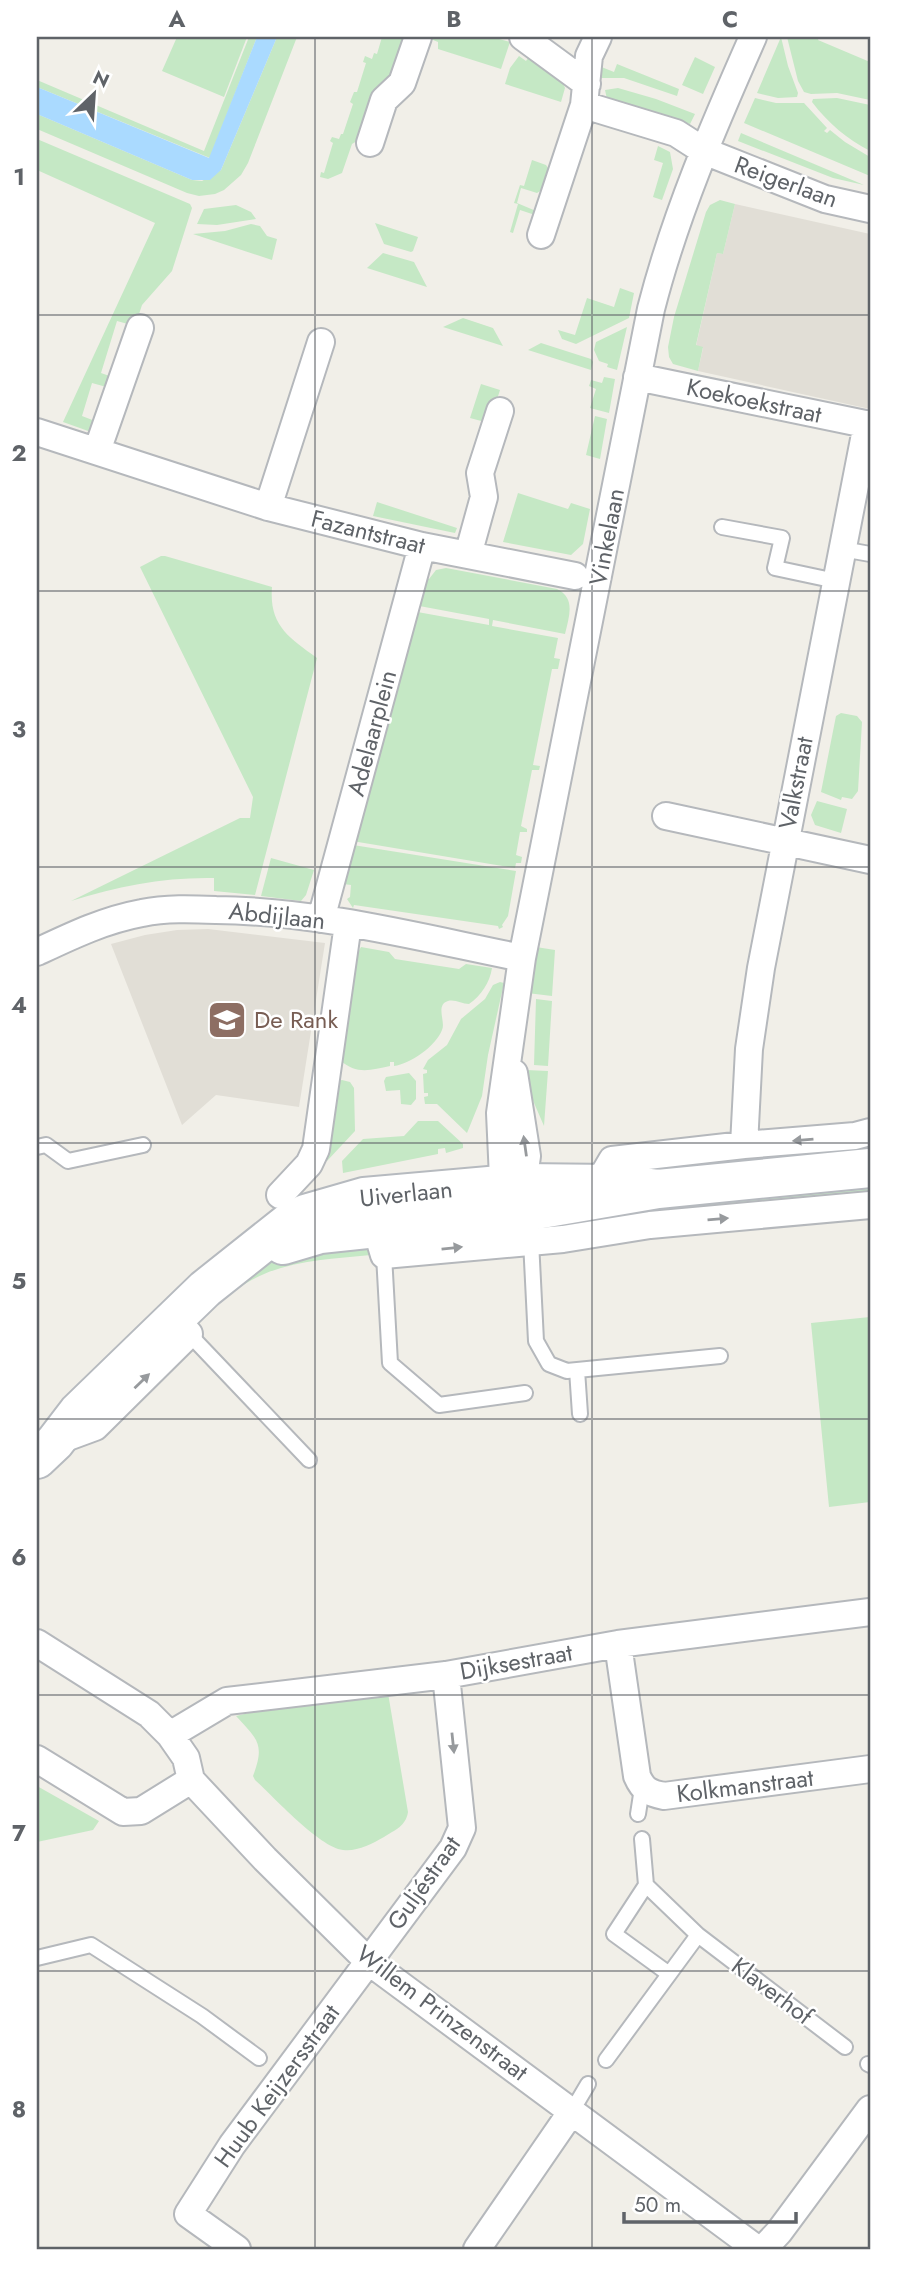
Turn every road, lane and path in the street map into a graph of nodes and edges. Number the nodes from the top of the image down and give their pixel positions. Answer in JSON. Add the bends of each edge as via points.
{"nodes":[{"id":1,"x":418,"y":37,"type":"edge"},
{"id":2,"x":523,"y":37,"type":"edge"},
{"id":3,"x":598,"y":37,"type":"edge"},
{"id":4,"x":753,"y":37,"type":"edge"},
{"id":5,"x":585,"y":95,"type":"junction"},
{"id":6,"x":370,"y":143,"type":"dead end"},
{"id":7,"x":704,"y":151,"type":"junction"},
{"id":8,"x":870,"y":209,"type":"edge"},
{"id":9,"x":541,"y":235,"type":"dead end"},
{"id":10,"x":139,"y":328,"type":"dead end"},
{"id":11,"x":321,"y":342,"type":"dead end"},
{"id":12,"x":638,"y":377,"type":"junction"},
{"id":13,"x":500,"y":411,"type":"dead end"},
{"id":14,"x":869,"y":424,"type":"edge"},
{"id":15,"x":37,"y":432,"type":"edge"},
{"id":16,"x":97,"y":451,"type":"junction"},
{"id":17,"x":268,"y":507,"type":"junction"},
{"id":18,"x":722,"y":527,"type":"dead end"},
{"id":19,"x":422,"y":546,"type":"junction"},
{"id":20,"x":842,"y":549,"type":"junction"},
{"id":21,"x":468,"y":555,"type":"junction"},
{"id":22,"x":870,"y":555,"type":"edge"},
{"id":23,"x":575,"y":576,"type":"dead end"},
{"id":24,"x":836,"y":581,"type":"junction"},
{"id":25,"x":666,"y":816,"type":"dead end"},
{"id":26,"x":784,"y":842,"type":"junction"},
{"id":27,"x":870,"y":860,"type":"edge"},
{"id":28,"x":321,"y":919,"type":"junction"},
{"id":29,"x":348,"y":924,"type":"junction"},
{"id":30,"x":37,"y":952,"type":"edge"},
{"id":31,"x":522,"y":958,"type":"junction"},
{"id":32,"x":870,"y":1132,"type":"edge"},
{"id":33,"x":143,"y":1145,"type":"dead end"},
{"id":34,"x":744,"y":1145,"type":"junction"},
{"id":35,"x":37,"y":1147,"type":"edge"},
{"id":36,"x":870,"y":1168,"type":"edge"},
{"id":37,"x":609,"y":1191,"type":"junction"},
{"id":38,"x":280,"y":1195,"type":"dead end"},
{"id":39,"x":870,"y":1205,"type":"edge"},
{"id":40,"x":519,"y":1206,"type":"junction"},
{"id":41,"x":654,"y":1207,"type":"junction"},
{"id":42,"x":380,"y":1241,"type":"junction"},
{"id":43,"x":232,"y":1266,"type":"junction"},
{"id":44,"x":182,"y":1326,"type":"junction"},
{"id":45,"x":720,"y":1356,"type":"dead end"},
{"id":46,"x":577,"y":1370,"type":"junction"},
{"id":47,"x":525,"y":1393,"type":"dead end"},
{"id":48,"x":580,"y":1414,"type":"dead end"},
{"id":49,"x":43,"y":1446,"type":"edge"},
{"id":50,"x":309,"y":1460,"type":"dead end"},
{"id":51,"x":870,"y":1612,"type":"edge"},
{"id":52,"x":37,"y":1643,"type":"edge"},
{"id":53,"x":618,"y":1644,"type":"junction"},
{"id":54,"x":446,"y":1675,"type":"junction"},
{"id":55,"x":170,"y":1735,"type":"junction"},
{"id":56,"x":37,"y":1759,"type":"edge"},
{"id":57,"x":870,"y":1769,"type":"edge"},
{"id":58,"x":191,"y":1780,"type":"junction"},
{"id":59,"x":642,"y":1788,"type":"junction"},
{"id":60,"x":638,"y":1814,"type":"dead end"},
{"id":61,"x":642,"y":1839,"type":"dead end"},
{"id":62,"x":646,"y":1885,"type":"junction"},
{"id":63,"x":698,"y":1935,"type":"junction"},
{"id":64,"x":37,"y":1958,"type":"edge"},
{"id":65,"x":368,"y":1961,"type":"junction"},
{"id":66,"x":669,"y":1974,"type":"junction"},
{"id":67,"x":845,"y":2047,"type":"dead end"},
{"id":68,"x":259,"y":2057,"type":"dead end"},
{"id":69,"x":606,"y":2060,"type":"dead end"},
{"id":70,"x":588,"y":2084,"type":"dead end"},
{"id":71,"x":870,"y":2109,"type":"edge"},
{"id":72,"x":572,"y":2111,"type":"junction"},
{"id":73,"x":237,"y":2249,"type":"edge"},
{"id":74,"x":477,"y":2249,"type":"edge"},
{"id":75,"x":757,"y":2249,"type":"edge"},
{"id":76,"x":763,"y":2249,"type":"edge"}],
"edges":[{"from":1,"to":6,"type":"street","via":[[402,83],[384,100]]},
{"from":2,"to":5,"type":"street","name":"Reigerlaan"},
{"from":3,"to":5,"type":"street","via":[[589,56]]},
{"from":4,"to":7,"type":"street","name":"Vinkelaan"},
{"from":5,"to":7,"type":"street","name":"Reigerlaan","via":[[676,133]]},
{"from":5,"to":9,"type":"street"},
{"from":7,"to":8,"type":"street","name":"Reigerlaan","via":[[825,199]]},
{"from":7,"to":12,"type":"street","name":"Vinkelaan","via":[[660,274]]},
{"from":10,"to":16,"type":"street"},
{"from":11,"to":17,"type":"street"},
{"from":12,"to":14,"type":"street","name":"Koekoekstraat"},
{"from":12,"to":31,"type":"street","name":"Vinkelaan"},
{"from":13,"to":21,"type":"street","via":[[480,473],[484,497]]},
{"from":14,"to":20,"type":"street","name":"Valkstraat"},
{"from":15,"to":16,"type":"street","name":"Fazantstraat"},
{"from":16,"to":17,"type":"street","name":"Fazantstraat"},
{"from":17,"to":19,"type":"street","name":"Fazantstraat"},
{"from":18,"to":24,"type":"lane","via":[[782,538],[775,568]]},
{"from":19,"to":21,"type":"street","name":"Fazantstraat"},
{"from":19,"to":28,"type":"street","name":"Adelaarplein"},
{"from":20,"to":22,"type":"lane"},
{"from":20,"to":24,"type":"street","name":"Valkstraat"},
{"from":21,"to":23,"type":"street","name":"Fazantstraat"},
{"from":24,"to":26,"type":"street","name":"Valkstraat"},
{"from":25,"to":26,"type":"street"},
{"from":26,"to":27,"type":"street"},
{"from":26,"to":34,"type":"street","name":"Valkstraat","via":[[749,1049]]},
{"from":28,"to":29,"type":"street","name":"Abdijlaan"},
{"from":28,"to":30,"type":"street","name":"Abdijlaan","via":[[242,910],[142,913],[88,928]]},
{"from":29,"to":31,"type":"street","name":"Abdijlaan"},
{"from":29,"to":38,"type":"street","via":[[316,1149],[309,1164]]},
{"from":31,"to":40,"type":"street","name":"Vinkelaan","via":[[510,1051],[527,1156]]},
{"from":32,"to":34,"type":"street","one_way":true},
{"from":33,"to":35,"type":"lane","via":[[68,1161],[46,1144]]},
{"from":34,"to":37,"type":"street","via":[[612,1160]]},
{"from":36,"to":41,"type":"main road","name":"Uiverlaan"},
{"from":37,"to":40,"type":"main road","name":"Uiverlaan"},
{"from":37,"to":41,"type":"main road","name":"Uiverlaan"},
{"from":41,"to":39,"type":"street","name":"Uiverlaan","one_way":true},
{"from":40,"to":41,"type":"street","name":"Uiverlaan","via":[[563,1239]]},
{"from":42,"to":40,"type":"main road","name":"Uiverlaan","one_way":true},
{"from":40,"to":43,"type":"main road","name":"Uiverlaan","via":[[364,1197],[288,1223]]},
{"from":40,"to":46,"type":"lane","via":[[536,1341],[549,1364]]},
{"from":42,"to":43,"type":"main road","name":"Uiverlaan","via":[[320,1234]]},
{"from":42,"to":47,"type":"lane","via":[[390,1363],[439,1405]]},
{"from":43,"to":44,"type":"main road","name":"Uiverlaan"},
{"from":44,"to":49,"type":"main road","name":"Uiverlaan"},
{"from":49,"to":44,"type":"street","name":"Uiverlaan","one_way":true,"via":[[95,1427]]},
{"from":44,"to":50,"type":"lane"},
{"from":45,"to":46,"type":"lane"},
{"from":46,"to":48,"type":"lane"},
{"from":51,"to":53,"type":"street","name":"Dijksestraat"},
{"from":52,"to":55,"type":"street","name":"Willem Prinzenstraat","via":[[149,1714]]},
{"from":53,"to":54,"type":"street","name":"Dijksestraat"},
{"from":53,"to":59,"type":"street","name":"Kolkmanstraat"},
{"from":54,"to":55,"type":"street","name":"Dijksestraat","via":[[227,1701]]},
{"from":54,"to":65,"type":"street","name":"Guljéstraat","one_way":true,"via":[[462,1828],[453,1848]]},
{"from":55,"to":58,"type":"street","name":"Willem Prinzenstraat","via":[[186,1758]]},
{"from":56,"to":58,"type":"street","via":[[123,1812],[141,1811]]},
{"from":57,"to":59,"type":"street","name":"Kolkmanstraat","via":[[664,1796]]},
{"from":58,"to":65,"type":"street","name":"Willem Prinzenstraat"},
{"from":59,"to":60,"type":"lane"},
{"from":61,"to":62,"type":"lane"},
{"from":62,"to":63,"type":"lane","name":"Klaverhof"},
{"from":62,"to":66,"type":"lane","via":[[614,1934]]},
{"from":63,"to":66,"type":"lane"},
{"from":63,"to":67,"type":"lane","name":"Klaverhof"},
{"from":64,"to":68,"type":"lane","via":[[91,1945]]},
{"from":65,"to":72,"type":"street","name":"Willem Prinzenstraat"},
{"from":65,"to":73,"type":"street","name":"Huub Keijzersstraat","via":[[277,2071],[188,2214]]},
{"from":66,"to":69,"type":"lane"},
{"from":70,"to":72,"type":"lane"},
{"from":71,"to":76,"type":"street"},
{"from":72,"to":74,"type":"street"},
{"from":72,"to":75,"type":"street","name":"Willem Prinzenstraat"}]}
